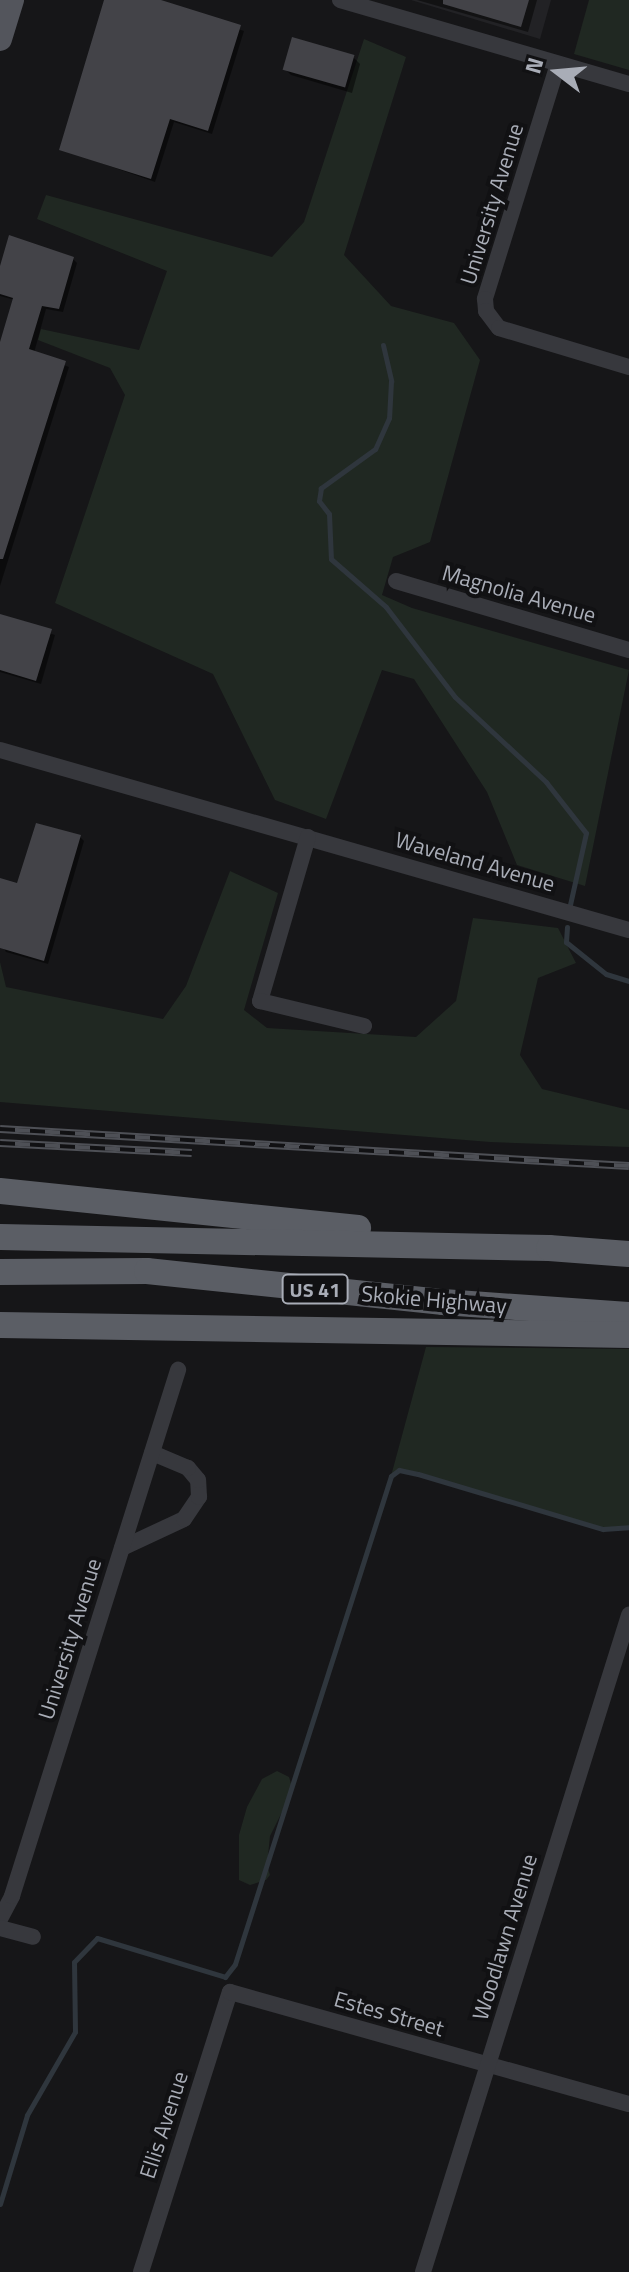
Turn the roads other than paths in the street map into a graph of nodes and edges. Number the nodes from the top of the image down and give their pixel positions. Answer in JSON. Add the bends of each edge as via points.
{"nodes":[{"id":1,"x":12,"y":0,"type":"edge"},
{"id":2,"x":340,"y":0,"type":"edge"},
{"id":3,"x":0,"y":39,"type":"edge"},
{"id":4,"x":558,"y":64,"type":"junction"},
{"id":5,"x":629,"y":84,"type":"edge"},
{"id":6,"x":629,"y":367,"type":"edge"},
{"id":7,"x":396,"y":581,"type":"dead end"},
{"id":8,"x":629,"y":650,"type":"edge"},
{"id":9,"x":0,"y":750,"type":"edge"},
{"id":10,"x":308,"y":837,"type":"junction"},
{"id":11,"x":629,"y":930,"type":"edge"},
{"id":12,"x":364,"y":1026,"type":"dead end"},
{"id":13,"x":0,"y":1191,"type":"edge"},
{"id":14,"x":0,"y":1237,"type":"edge"},
{"id":15,"x":549,"y":1248,"type":"junction"},
{"id":16,"x":629,"y":1254,"type":"edge"},
{"id":17,"x":0,"y":1272,"type":"edge"},
{"id":18,"x":629,"y":1315,"type":"edge"},
{"id":19,"x":0,"y":1325,"type":"edge"},
{"id":20,"x":629,"y":1335,"type":"edge"},
{"id":21,"x":178,"y":1370,"type":"dead end"},
{"id":22,"x":152,"y":1453,"type":"junction"},
{"id":23,"x":122,"y":1548,"type":"junction"},
{"id":24,"x":629,"y":1615,"type":"edge"},
{"id":25,"x":0,"y":1919,"type":"edge"},
{"id":26,"x":0,"y":1928,"type":"edge"},
{"id":27,"x":33,"y":1937,"type":"dead end"},
{"id":28,"x":230,"y":1992,"type":"joint"},
{"id":29,"x":489,"y":2064,"type":"junction"},
{"id":30,"x":629,"y":2104,"type":"edge"},
{"id":31,"x":141,"y":2272,"type":"edge"},
{"id":32,"x":423,"y":2272,"type":"edge"}],
"edges":[{"from":1,"to":3,"type":"main road"},
{"from":2,"to":4,"type":"street"},
{"from":4,"to":5,"type":"street"},
{"from":4,"to":6,"type":"street","name":"University Avenue","via":[[485,299],[486,311],[499,328]]},
{"from":7,"to":8,"type":"street","name":"Magnolia Avenue"},
{"from":9,"to":10,"type":"street","name":"Waveland Avenue"},
{"from":10,"to":11,"type":"street","name":"Waveland Avenue"},
{"from":10,"to":12,"type":"street","via":[[260,1001]]},
{"from":13,"to":15,"type":"highway"},
{"from":14,"to":15,"type":"highway","number":"US 41"},
{"from":15,"to":16,"type":"highway","number":"US 41"},
{"from":17,"to":18,"type":"highway","name":"Skokie Highway","number":"US 41","via":[[147,1271]]},
{"from":19,"to":20,"type":"highway"},
{"from":21,"to":22,"type":"street","name":"University Avenue"},
{"from":22,"to":23,"type":"street","name":"University Avenue"},
{"from":22,"to":23,"type":"street","via":[[188,1468],[198,1480],[199,1497],[184,1519]]},
{"from":23,"to":25,"type":"street","name":"University Avenue","via":[[12,1896]]},
{"from":24,"to":29,"type":"street","name":"Woodlawn Avenue"},
{"from":26,"to":27,"type":"street"},
{"from":28,"to":29,"type":"street","name":"Estes Street"},
{"from":28,"to":31,"type":"street","name":"Ellis Avenue"},
{"from":29,"to":30,"type":"street","name":"Estes Street"},
{"from":29,"to":32,"type":"street","name":"Woodlawn Avenue"}]}
